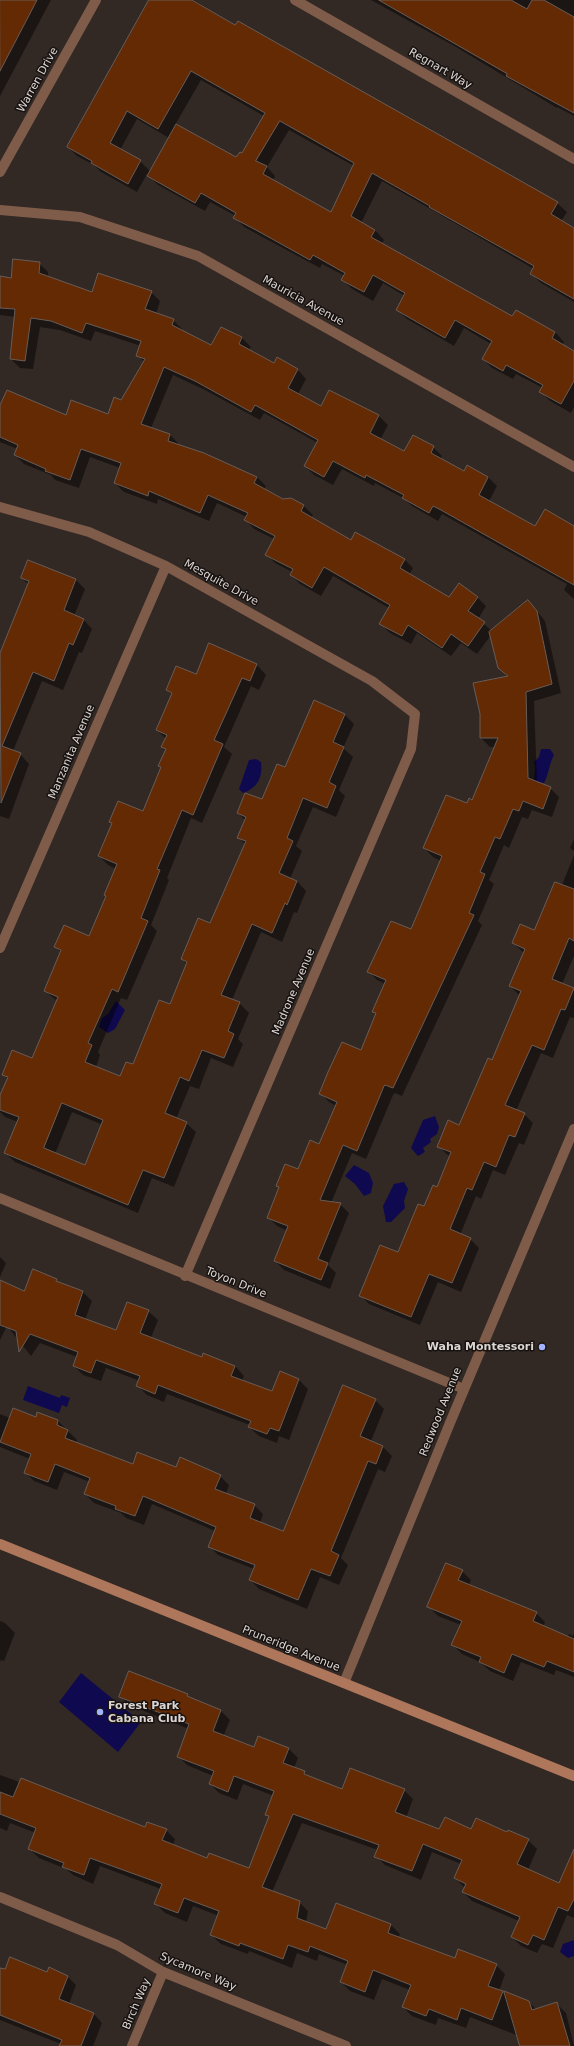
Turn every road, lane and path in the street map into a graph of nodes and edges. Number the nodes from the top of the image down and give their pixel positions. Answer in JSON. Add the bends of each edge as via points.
{"nodes":[{"id":1,"x":96,"y":0,"type":"edge"},
{"id":2,"x":295,"y":0,"type":"edge"},
{"id":3,"x":574,"y":159,"type":"edge"},
{"id":4,"x":0,"y":172,"type":"edge"},
{"id":5,"x":0,"y":210,"type":"edge"},
{"id":6,"x":574,"y":467,"type":"edge"},
{"id":7,"x":0,"y":506,"type":"edge"},
{"id":8,"x":166,"y":566,"type":"junction"},
{"id":9,"x":415,"y":714,"type":"joint"},
{"id":10,"x":0,"y":948,"type":"edge"},
{"id":11,"x":574,"y":1129,"type":"edge"},
{"id":12,"x":0,"y":1198,"type":"edge"},
{"id":13,"x":185,"y":1276,"type":"junction"},
{"id":14,"x":464,"y":1389,"type":"junction"},
{"id":15,"x":0,"y":1544,"type":"edge"},
{"id":16,"x":344,"y":1683,"type":"junction"},
{"id":17,"x":574,"y":1776,"type":"edge"},
{"id":18,"x":0,"y":1897,"type":"edge"},
{"id":19,"x":164,"y":1972,"type":"junction"},
{"id":20,"x":132,"y":2046,"type":"edge"},
{"id":21,"x":346,"y":2046,"type":"edge"}],
"edges":[{"from":1,"to":4,"type":"street","name":"Warren Drive"},
{"from":2,"to":3,"type":"street","name":"Regnart Way"},
{"from":5,"to":6,"type":"street","name":"Mauricia Avenue","via":[[80,217],[198,256]]},
{"from":7,"to":8,"type":"street","name":"Mesquite Drive","via":[[89,532]]},
{"from":8,"to":9,"type":"street","name":"Mesquite Drive","via":[[372,681]]},
{"from":8,"to":10,"type":"street","name":"Manzanita Avenue"},
{"from":9,"to":13,"type":"street","name":"Madrone Avenue","via":[[411,749]]},
{"from":11,"to":14,"type":"street","name":"Redwood Avenue"},
{"from":12,"to":13,"type":"street","name":"Toyon Drive"},
{"from":13,"to":14,"type":"street","name":"Toyon Drive"},
{"from":14,"to":16,"type":"street","name":"Redwood Avenue"},
{"from":15,"to":16,"type":"main road","name":"Pruneridge Avenue"},
{"from":16,"to":17,"type":"main road","name":"Pruneridge Avenue"},
{"from":18,"to":19,"type":"street","name":"Sycamore Way","via":[[117,1945]]},
{"from":19,"to":20,"type":"street","name":"Birch Way"},
{"from":19,"to":21,"type":"street","name":"Sycamore Way"}]}
